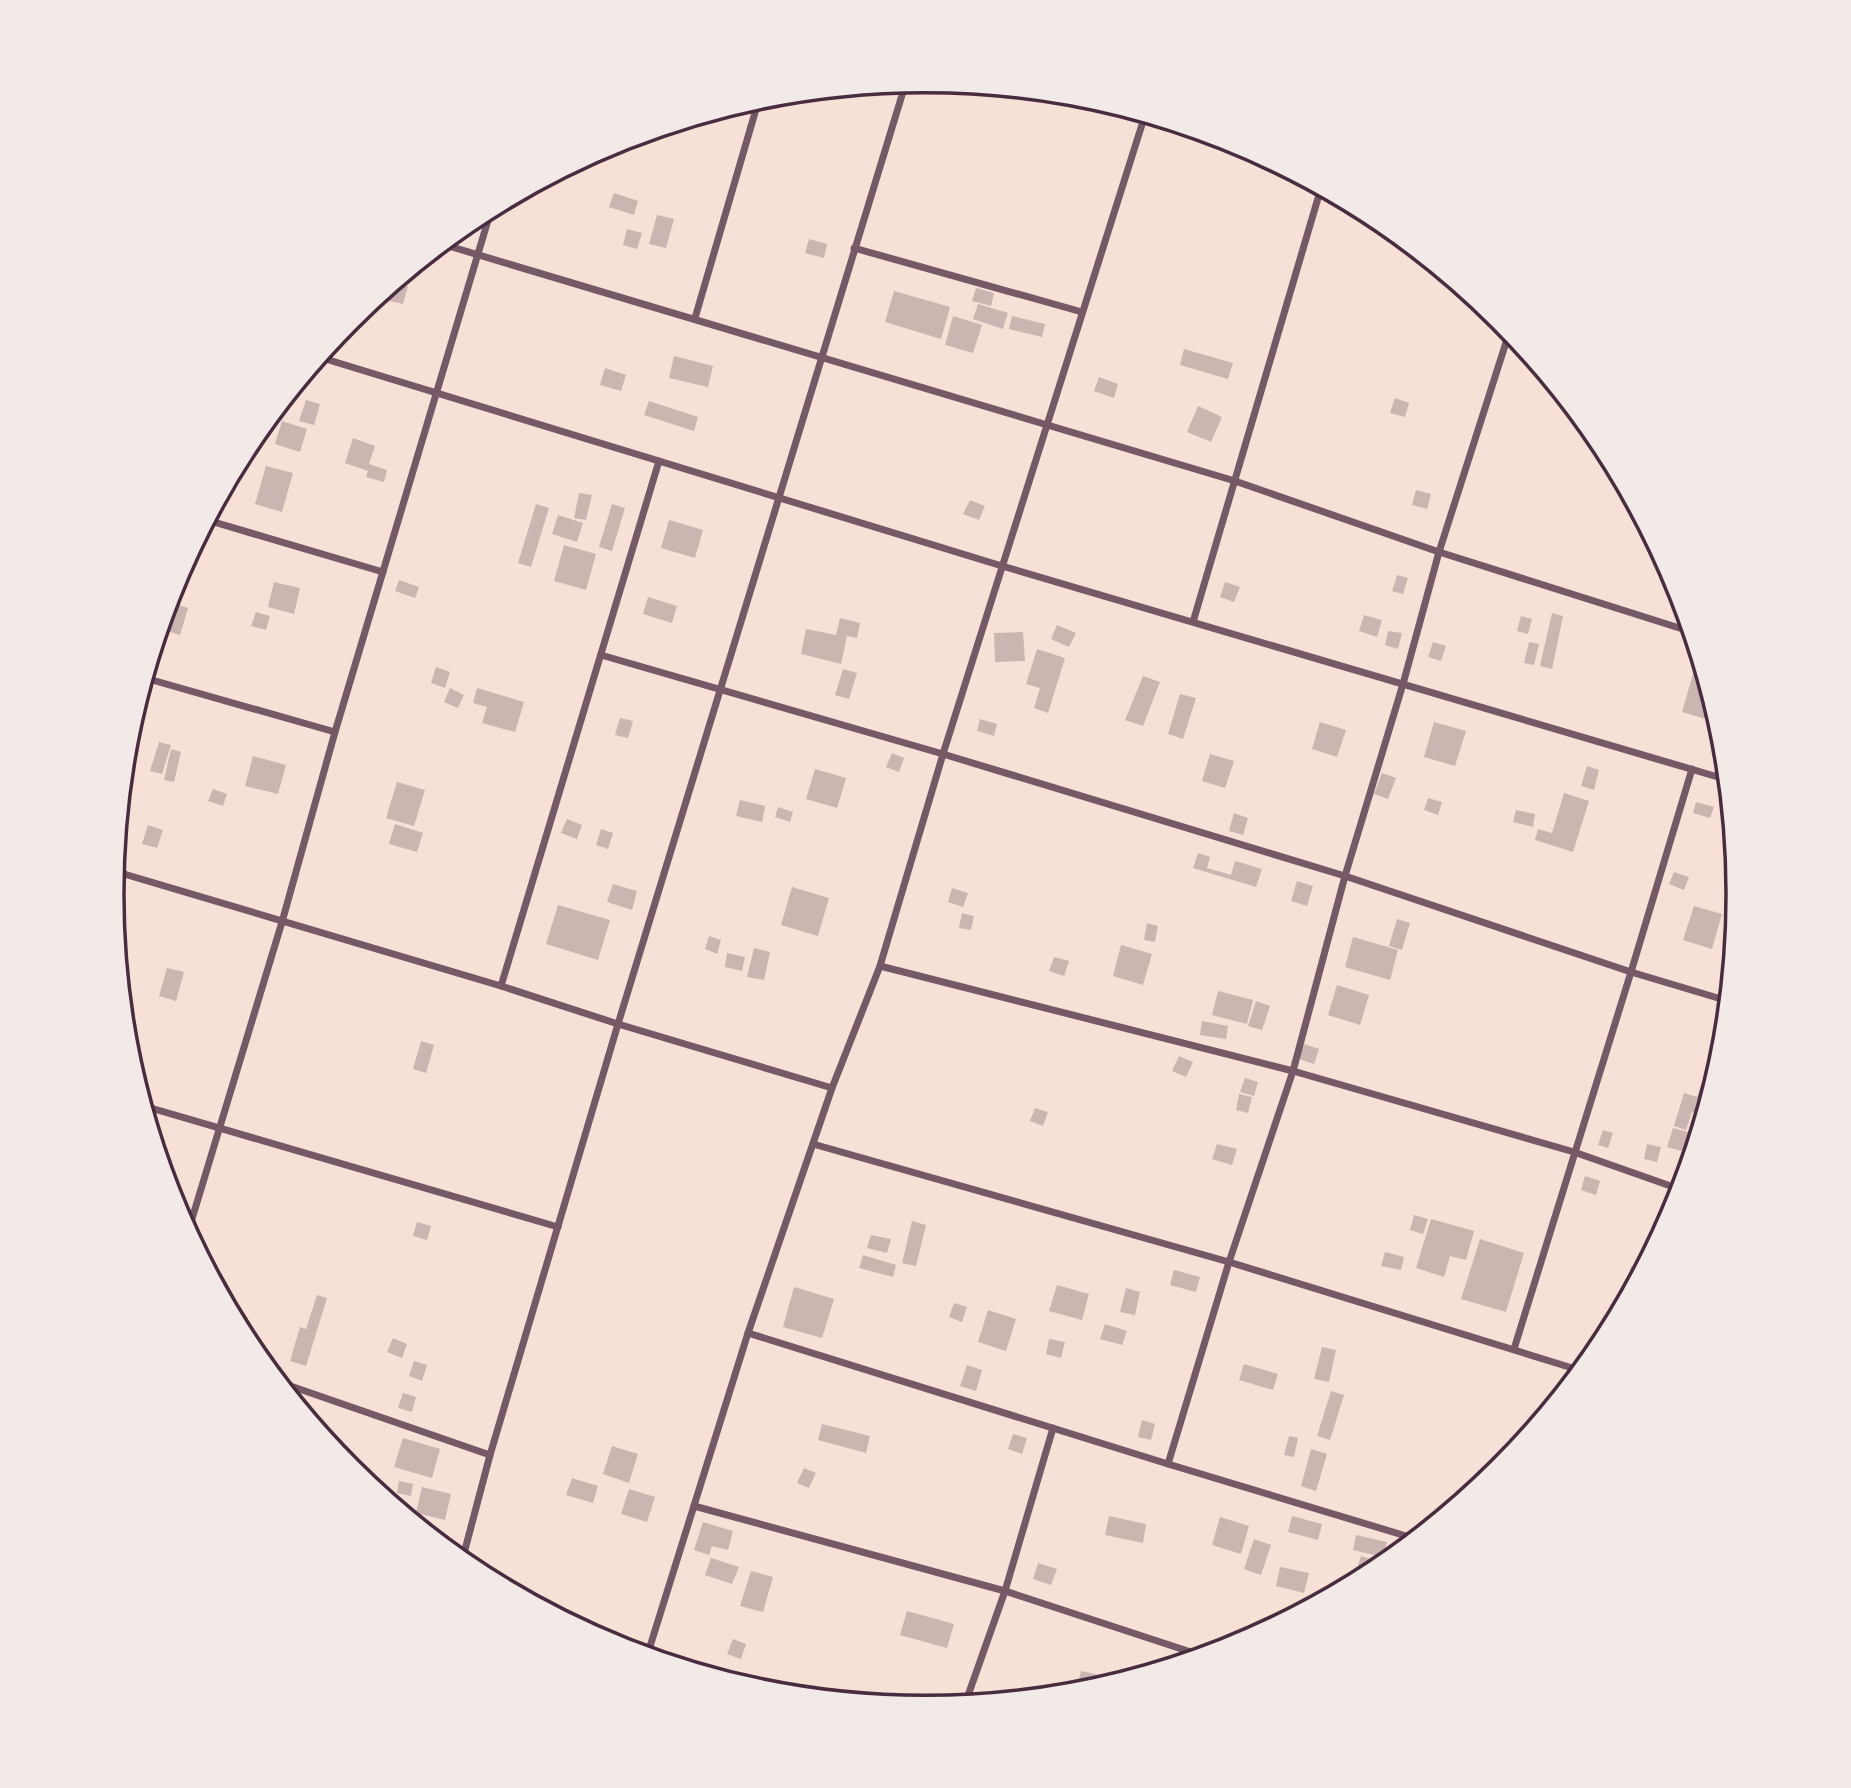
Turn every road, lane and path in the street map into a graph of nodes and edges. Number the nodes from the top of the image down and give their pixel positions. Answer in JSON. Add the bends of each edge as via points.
{"nodes":[{"id":1,"x":902,"y":93,"type":"edge"},
{"id":2,"x":755,"y":111,"type":"edge"},
{"id":3,"x":1143,"y":123,"type":"edge"},
{"id":4,"x":1319,"y":196,"type":"edge"},
{"id":5,"x":487,"y":223,"type":"edge"},
{"id":6,"x":453,"y":247,"type":"edge"},
{"id":7,"x":854,"y":248,"type":"junction"},
{"id":8,"x":478,"y":255,"type":"junction"},
{"id":9,"x":1082,"y":313,"type":"junction"},
{"id":10,"x":695,"y":318,"type":"junction"},
{"id":11,"x":1506,"y":342,"type":"edge"},
{"id":12,"x":822,"y":358,"type":"junction"},
{"id":13,"x":329,"y":360,"type":"edge"},
{"id":14,"x":438,"y":393,"type":"junction"},
{"id":15,"x":1046,"y":425,"type":"junction"},
{"id":16,"x":659,"y":461,"type":"junction"},
{"id":17,"x":1235,"y":481,"type":"junction"},
{"id":18,"x":779,"y":497,"type":"junction"},
{"id":19,"x":216,"y":523,"type":"edge"},
{"id":20,"x":1439,"y":551,"type":"junction"},
{"id":21,"x":1002,"y":566,"type":"junction"},
{"id":22,"x":383,"y":572,"type":"junction"},
{"id":23,"x":1193,"y":622,"type":"junction"},
{"id":24,"x":1681,"y":629,"type":"edge"},
{"id":25,"x":601,"y":655,"type":"junction"},
{"id":26,"x":154,"y":681,"type":"edge"},
{"id":27,"x":1403,"y":684,"type":"junction"},
{"id":28,"x":720,"y":690,"type":"junction"},
{"id":29,"x":335,"y":732,"type":"junction"},
{"id":30,"x":943,"y":754,"type":"junction"},
{"id":31,"x":1692,"y":769,"type":"junction"},
{"id":32,"x":1718,"y":777,"type":"edge"},
{"id":33,"x":125,"y":875,"type":"edge"},
{"id":34,"x":1345,"y":876,"type":"junction"},
{"id":35,"x":282,"y":922,"type":"junction"},
{"id":36,"x":880,"y":966,"type":"junction"},
{"id":37,"x":1631,"y":972,"type":"junction"},
{"id":38,"x":501,"y":986,"type":"junction"},
{"id":39,"x":1720,"y":999,"type":"edge"},
{"id":40,"x":618,"y":1024,"type":"junction"},
{"id":41,"x":1293,"y":1071,"type":"junction"},
{"id":42,"x":832,"y":1088,"type":"junction"},
{"id":43,"x":154,"y":1109,"type":"edge"},
{"id":44,"x":219,"y":1127,"type":"junction"},
{"id":45,"x":813,"y":1144,"type":"junction"},
{"id":46,"x":1574,"y":1153,"type":"junction"},
{"id":47,"x":1671,"y":1186,"type":"edge"},
{"id":48,"x":192,"y":1217,"type":"edge"},
{"id":49,"x":558,"y":1227,"type":"junction"},
{"id":50,"x":1229,"y":1262,"type":"junction"},
{"id":51,"x":748,"y":1333,"type":"junction"},
{"id":52,"x":1514,"y":1349,"type":"junction"},
{"id":53,"x":1571,"y":1368,"type":"edge"},
{"id":54,"x":294,"y":1387,"type":"edge"},
{"id":55,"x":1053,"y":1428,"type":"junction"},
{"id":56,"x":491,"y":1455,"type":"junction"},
{"id":57,"x":1168,"y":1464,"type":"junction"},
{"id":58,"x":694,"y":1506,"type":"junction"},
{"id":59,"x":1405,"y":1536,"type":"edge"},
{"id":60,"x":465,"y":1549,"type":"edge"},
{"id":61,"x":1005,"y":1591,"type":"junction"},
{"id":62,"x":650,"y":1646,"type":"edge"},
{"id":63,"x":1188,"y":1651,"type":"edge"},
{"id":64,"x":968,"y":1694,"type":"edge"}],
"edges":[{"from":1,"to":7,"type":"street"},
{"from":2,"to":10,"type":"street"},
{"from":3,"to":9,"type":"street"},
{"from":4,"to":17,"type":"street"},
{"from":5,"to":8,"type":"street"},
{"from":6,"to":8,"type":"street"},
{"from":7,"to":9,"type":"street"},
{"from":7,"to":12,"type":"street"},
{"from":8,"to":10,"type":"street"},
{"from":8,"to":14,"type":"street"},
{"from":9,"to":15,"type":"street"},
{"from":10,"to":12,"type":"street"},
{"from":11,"to":20,"type":"street"},
{"from":12,"to":15,"type":"street"},
{"from":12,"to":18,"type":"street"},
{"from":13,"to":14,"type":"street"},
{"from":14,"to":16,"type":"street"},
{"from":14,"to":22,"type":"street"},
{"from":15,"to":17,"type":"street"},
{"from":15,"to":21,"type":"street"},
{"from":16,"to":18,"type":"street"},
{"from":16,"to":25,"type":"street"},
{"from":17,"to":20,"type":"street"},
{"from":17,"to":23,"type":"street"},
{"from":18,"to":21,"type":"street"},
{"from":18,"to":28,"type":"street"},
{"from":19,"to":22,"type":"street"},
{"from":20,"to":24,"type":"street"},
{"from":20,"to":27,"type":"street"},
{"from":21,"to":23,"type":"street"},
{"from":21,"to":30,"type":"street"},
{"from":22,"to":29,"type":"street"},
{"from":23,"to":27,"type":"street"},
{"from":25,"to":28,"type":"street"},
{"from":25,"to":38,"type":"street"},
{"from":26,"to":29,"type":"street"},
{"from":27,"to":31,"type":"street"},
{"from":27,"to":34,"type":"street"},
{"from":28,"to":30,"type":"street"},
{"from":28,"to":40,"type":"street"},
{"from":29,"to":35,"type":"street"},
{"from":30,"to":34,"type":"street"},
{"from":30,"to":36,"type":"street"},
{"from":31,"to":32,"type":"street"},
{"from":31,"to":37,"type":"street"},
{"from":33,"to":35,"type":"street"},
{"from":34,"to":37,"type":"street"},
{"from":34,"to":41,"type":"street"},
{"from":35,"to":38,"type":"street"},
{"from":35,"to":44,"type":"street"},
{"from":36,"to":41,"type":"street"},
{"from":36,"to":42,"type":"street"},
{"from":37,"to":39,"type":"street"},
{"from":37,"to":46,"type":"street"},
{"from":38,"to":40,"type":"street"},
{"from":40,"to":42,"type":"street"},
{"from":40,"to":49,"type":"street"},
{"from":41,"to":46,"type":"street"},
{"from":41,"to":50,"type":"street"},
{"from":42,"to":45,"type":"street"},
{"from":43,"to":44,"type":"street"},
{"from":44,"to":48,"type":"street"},
{"from":44,"to":49,"type":"street"},
{"from":45,"to":50,"type":"street"},
{"from":45,"to":51,"type":"street"},
{"from":46,"to":47,"type":"street"},
{"from":46,"to":52,"type":"street"},
{"from":49,"to":56,"type":"street"},
{"from":50,"to":52,"type":"street"},
{"from":50,"to":57,"type":"street"},
{"from":51,"to":55,"type":"street"},
{"from":51,"to":58,"type":"street"},
{"from":52,"to":53,"type":"street"},
{"from":54,"to":56,"type":"street"},
{"from":55,"to":57,"type":"street"},
{"from":55,"to":61,"type":"street"},
{"from":56,"to":60,"type":"street"},
{"from":57,"to":59,"type":"street"},
{"from":58,"to":61,"type":"street"},
{"from":58,"to":62,"type":"street"},
{"from":61,"to":63,"type":"street"},
{"from":61,"to":64,"type":"street"}]}
